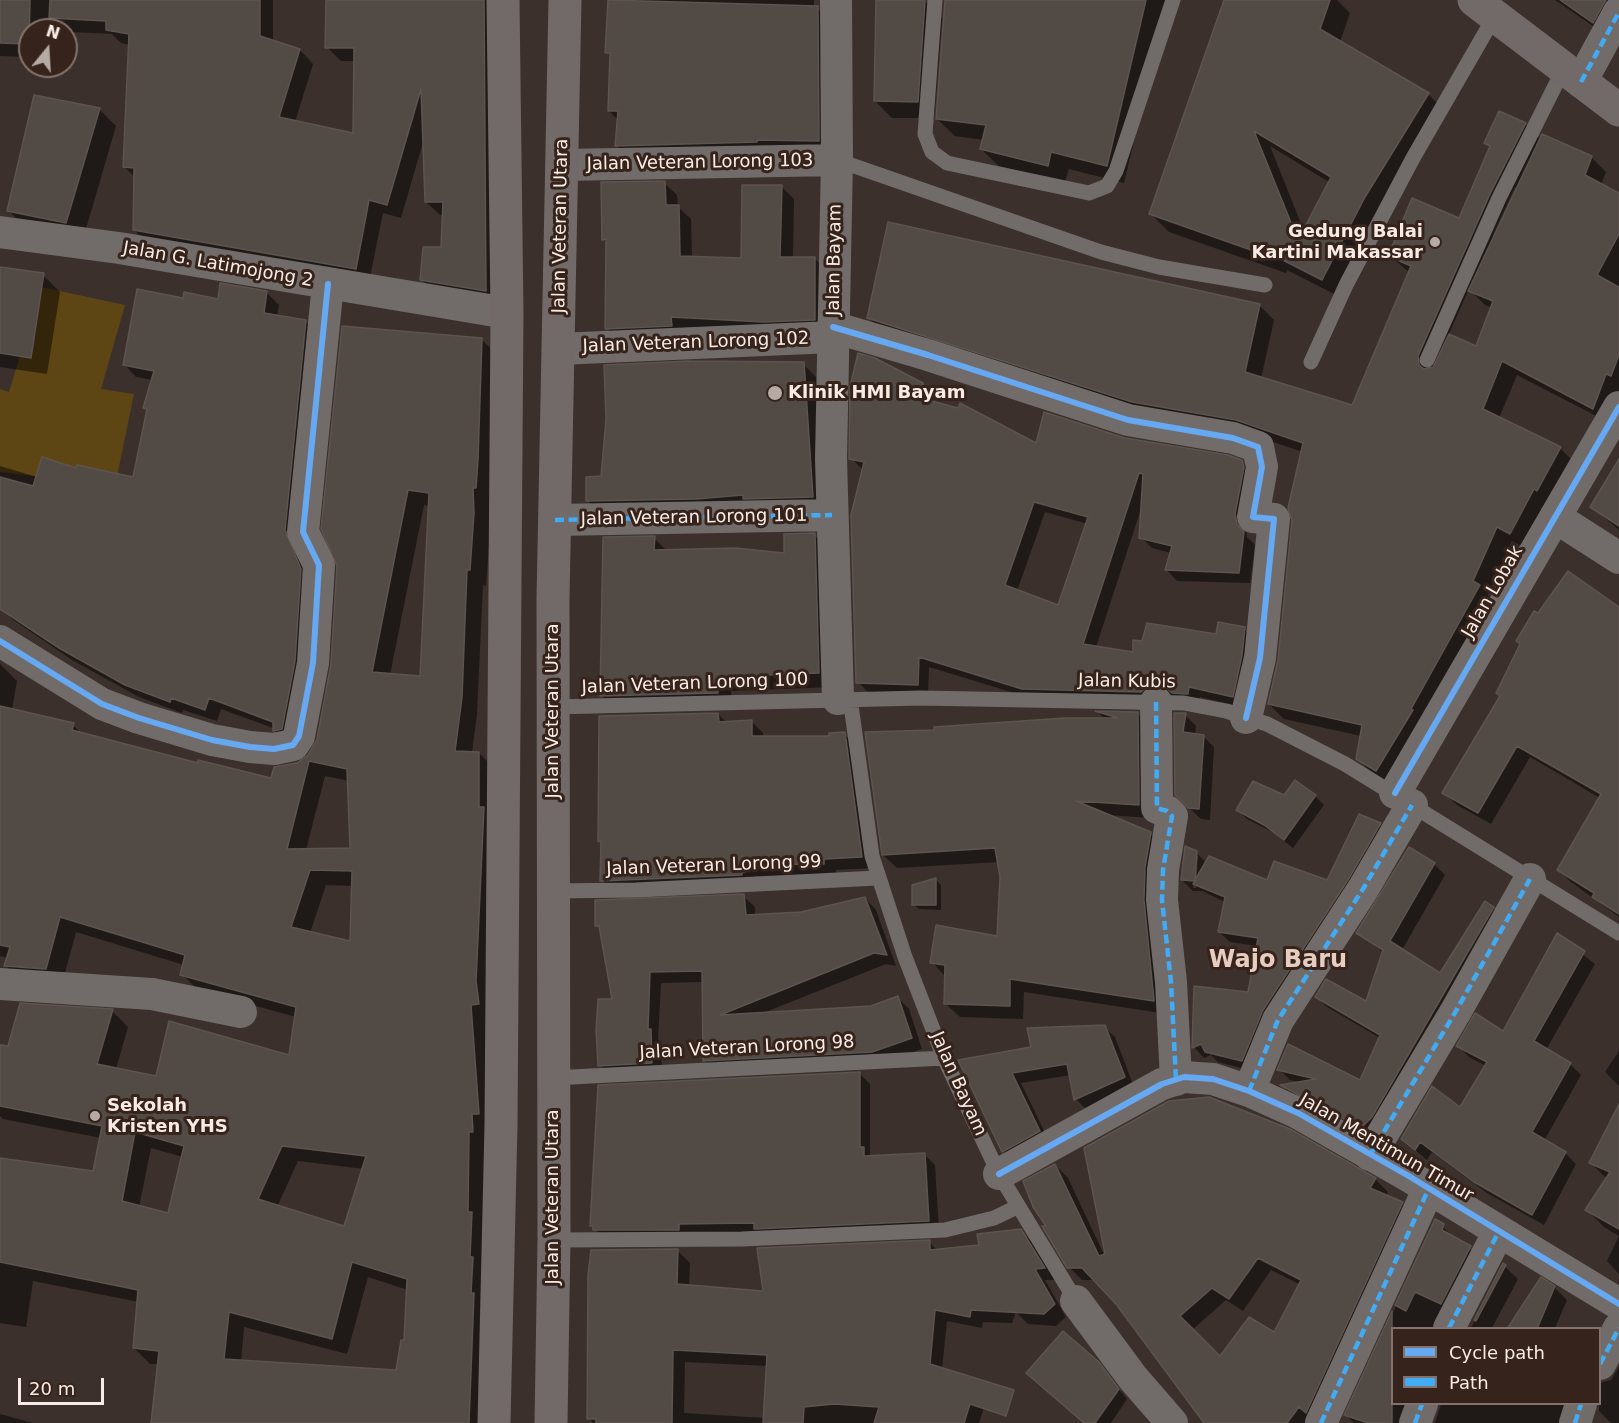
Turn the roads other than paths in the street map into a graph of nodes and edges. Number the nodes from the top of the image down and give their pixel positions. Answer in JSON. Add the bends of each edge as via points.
{"nodes":[{"id":1,"x":503,"y":0,"type":"edge"},
{"id":2,"x":565,"y":0,"type":"edge"},
{"id":3,"x":836,"y":0,"type":"edge"},
{"id":4,"x":935,"y":0,"type":"edge"},
{"id":5,"x":1173,"y":0,"type":"edge"},
{"id":6,"x":1485,"y":7,"type":"edge"},
{"id":7,"x":1619,"y":12,"type":"edge"},
{"id":8,"x":1573,"y":75,"type":"junction"},
{"id":9,"x":1619,"y":110,"type":"edge"},
{"id":10,"x":837,"y":160,"type":"junction"},
{"id":11,"x":563,"y":165,"type":"junction"},
{"id":12,"x":0,"y":232,"type":"edge"},
{"id":13,"x":328,"y":284,"type":"junction"},
{"id":14,"x":1265,"y":285,"type":"dead end"},
{"id":15,"x":507,"y":313,"type":"junction"},
{"id":16,"x":833,"y":332,"type":"junction"},
{"id":17,"x":558,"y":349,"type":"junction"},
{"id":18,"x":1427,"y":360,"type":"dead end"},
{"id":19,"x":1311,"y":362,"type":"dead end"},
{"id":20,"x":1619,"y":407,"type":"edge"},
{"id":21,"x":832,"y":515,"type":"junction"},
{"id":22,"x":1555,"y":518,"type":"junction"},
{"id":23,"x":555,"y":520,"type":"junction"},
{"id":24,"x":1619,"y":558,"type":"edge"},
{"id":25,"x":503,"y":594,"type":"junction"},
{"id":26,"x":553,"y":598,"type":"junction"},
{"id":27,"x":0,"y":641,"type":"edge"},
{"id":28,"x":844,"y":699,"type":"junction"},
{"id":29,"x":1156,"y":702,"type":"junction"},
{"id":30,"x":553,"y":707,"type":"junction"},
{"id":31,"x":1246,"y":718,"type":"junction"},
{"id":32,"x":1403,"y":799,"type":"junction"},
{"id":33,"x":878,"y":878,"type":"junction"},
{"id":34,"x":1530,"y":879,"type":"junction"},
{"id":35,"x":552,"y":891,"type":"junction"},
{"id":36,"x":1619,"y":933,"type":"edge"},
{"id":37,"x":0,"y":984,"type":"edge"},
{"id":38,"x":241,"y":1012,"type":"dead end"},
{"id":39,"x":944,"y":1058,"type":"junction"},
{"id":40,"x":552,"y":1078,"type":"junction"},
{"id":41,"x":1176,"y":1080,"type":"junction"},
{"id":42,"x":1250,"y":1091,"type":"junction"},
{"id":43,"x":553,"y":1123,"type":"junction"},
{"id":44,"x":501,"y":1125,"type":"junction"},
{"id":45,"x":1370,"y":1155,"type":"junction"},
{"id":46,"x":999,"y":1174,"type":"junction"},
{"id":47,"x":1429,"y":1188,"type":"junction"},
{"id":48,"x":1017,"y":1207,"type":"junction"},
{"id":49,"x":1498,"y":1231,"type":"junction"},
{"id":50,"x":554,"y":1240,"type":"junction"},
{"id":51,"x":1076,"y":1300,"type":"joint"},
{"id":52,"x":1619,"y":1304,"type":"edge"},
{"id":53,"x":1450,"y":1327,"type":"edge"},
{"id":54,"x":1619,"y":1328,"type":"edge"},
{"id":55,"x":1601,"y":1360,"type":"edge"},
{"id":56,"x":1422,"y":1405,"type":"edge"},
{"id":57,"x":1581,"y":1405,"type":"edge"},
{"id":58,"x":494,"y":1423,"type":"edge"},
{"id":59,"x":551,"y":1423,"type":"edge"},
{"id":60,"x":1172,"y":1423,"type":"edge"},
{"id":61,"x":1321,"y":1423,"type":"edge"},
{"id":62,"x":1415,"y":1423,"type":"edge"},
{"id":63,"x":1575,"y":1423,"type":"edge"}],
"edges":[{"from":1,"to":15,"type":"highway"},
{"from":2,"to":11,"type":"highway","name":"Jalan Veteran Utara"},
{"from":3,"to":10,"type":"street","name":"Jalan Bayam"},
{"from":4,"to":5,"type":"lane","via":[[925,134],[932,152],[947,163],[1089,194],[1107,186],[1116,171]]},
{"from":6,"to":8,"type":"highway"},
{"from":6,"to":19,"type":"lane"},
{"from":7,"to":8,"type":"street"},
{"from":8,"to":9,"type":"highway"},
{"from":8,"to":18,"type":"lane","via":[[1499,198]]},
{"from":10,"to":11,"type":"street","name":"Jalan Veteran Lorong 103"},
{"from":10,"to":14,"type":"lane","via":[[1101,252],[1159,267]]},
{"from":10,"to":16,"type":"street","name":"Jalan Bayam"},
{"from":11,"to":17,"type":"highway","name":"Jalan Veteran Utara"},
{"from":12,"to":13,"type":"street","name":"Jalan G. Latimojong 2"},
{"from":13,"to":15,"type":"street","name":"Jalan G. Latimojong 2"},
{"from":13,"to":27,"type":"street","via":[[303,532],[319,565],[313,663],[299,736],[293,745],[274,749],[250,747],[139,718],[102,704]]},
{"from":15,"to":25,"type":"highway"},
{"from":16,"to":17,"type":"street","name":"Jalan Veteran Lorong 102"},
{"from":16,"to":21,"type":"street","name":"Jalan Bayam"},
{"from":16,"to":31,"type":"street","name":"Jalan Veteran Lorong 102","via":[[928,354],[1128,420],[1233,438],[1258,447],[1262,467],[1253,517],[1274,519],[1260,658]]},
{"from":17,"to":23,"type":"highway","name":"Jalan Veteran Utara"},
{"from":20,"to":22,"type":"street","name":"Jalan Lobak"},
{"from":21,"to":23,"type":"street","name":"Jalan Veteran Lorong 101"},
{"from":21,"to":28,"type":"street","name":"Jalan Bayam"},
{"from":22,"to":24,"type":"street"},
{"from":22,"to":32,"type":"street","name":"Jalan Lobak"},
{"from":23,"to":26,"type":"highway","name":"Jalan Veteran Utara"},
{"from":25,"to":26,"type":"highway"},
{"from":25,"to":44,"type":"highway"},
{"from":26,"to":30,"type":"highway","name":"Jalan Veteran Utara"},
{"from":28,"to":29,"type":"lane","name":"Jalan Kubis"},
{"from":28,"to":30,"type":"lane","name":"Jalan Veteran Lorong 100"},
{"from":28,"to":33,"type":"lane","name":"Jalan Bayam"},
{"from":29,"to":31,"type":"lane","name":"Jalan Kubis","via":[[1184,703]]},
{"from":29,"to":41,"type":"street","via":[[1157,808],[1172,816],[1162,900]]},
{"from":30,"to":35,"type":"highway","name":"Jalan Veteran Utara"},
{"from":31,"to":32,"type":"lane","name":"Jalan Kubis","via":[[1307,743]]},
{"from":32,"to":34,"type":"lane","name":"Jalan Kubis"},
{"from":32,"to":42,"type":"street","name":"Jalan Lobak","via":[[1364,889],[1278,1020]]},
{"from":33,"to":35,"type":"lane","name":"Jalan Veteran Lorong 99"},
{"from":33,"to":39,"type":"lane","name":"Jalan Bayam"},
{"from":34,"to":36,"type":"lane","name":"Jalan Kubis"},
{"from":34,"to":45,"type":"street"},
{"from":35,"to":40,"type":"highway","name":"Jalan Veteran Utara"},
{"from":37,"to":38,"type":"street","via":[[153,994]]},
{"from":39,"to":40,"type":"lane","name":"Jalan Veteran Lorong 98"},
{"from":39,"to":46,"type":"lane","name":"Jalan Bayam"},
{"from":40,"to":43,"type":"highway","name":"Jalan Veteran Utara"},
{"from":41,"to":42,"type":"street","name":"Jalan Mentimun Timur","via":[[1213,1079]]},
{"from":41,"to":46,"type":"street","name":"Jalan Mentimun Timur","via":[[1162,1084]]},
{"from":42,"to":45,"type":"street","name":"Jalan Mentimun Timur","via":[[1298,1113]]},
{"from":43,"to":44,"type":"highway"},
{"from":43,"to":50,"type":"highway","name":"Jalan Veteran Utara"},
{"from":44,"to":58,"type":"highway"},
{"from":45,"to":47,"type":"street","name":"Jalan Mentimun Timur"},
{"from":46,"to":48,"type":"lane","name":"Jalan Bayam"},
{"from":47,"to":49,"type":"street","name":"Jalan Mentimun Timur"},
{"from":47,"to":61,"type":"street"},
{"from":48,"to":50,"type":"lane","via":[[994,1218],[945,1230],[742,1239]]},
{"from":48,"to":51,"type":"lane","name":"Jalan Bayam"},
{"from":49,"to":52,"type":"street","name":"Jalan Mentimun Timur"},
{"from":49,"to":53,"type":"street"},
{"from":50,"to":59,"type":"highway","name":"Jalan Veteran Utara"},
{"from":51,"to":60,"type":"street","name":"Jalan Bayam","via":[[1133,1378]]},
{"from":54,"to":55,"type":"street"},
{"from":56,"to":62,"type":"street"},
{"from":57,"to":63,"type":"street"}]}
